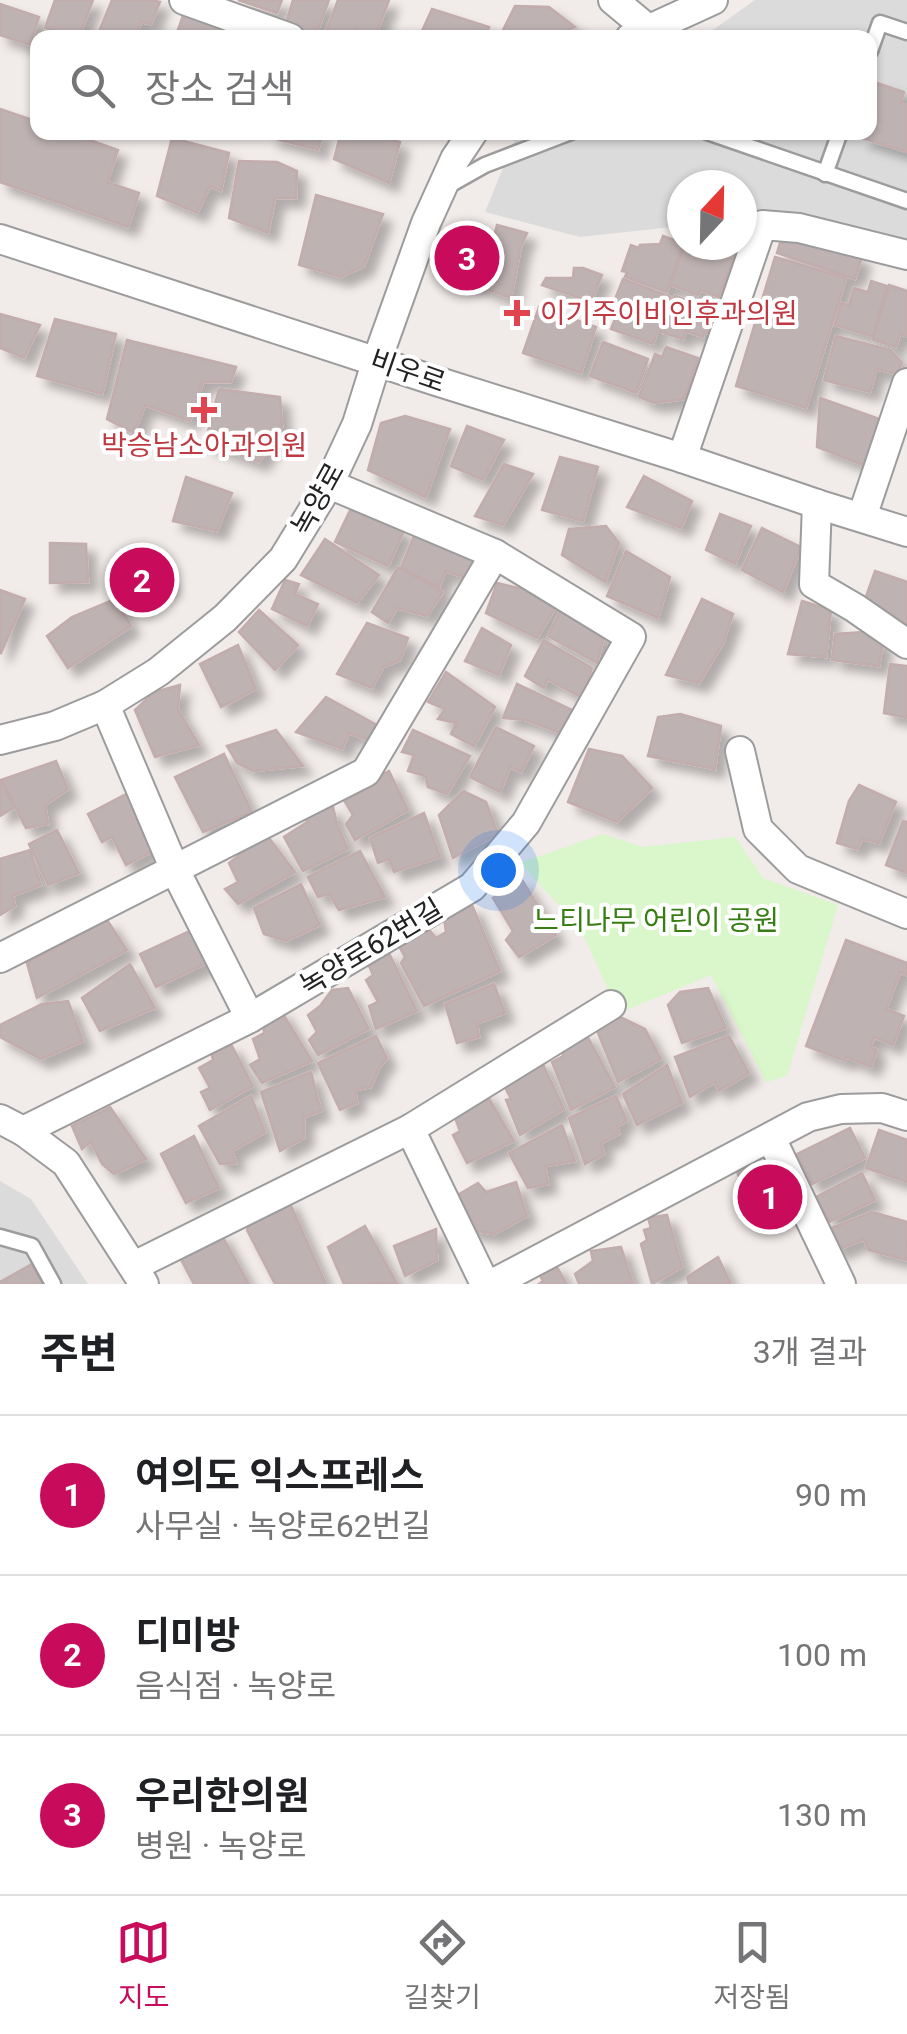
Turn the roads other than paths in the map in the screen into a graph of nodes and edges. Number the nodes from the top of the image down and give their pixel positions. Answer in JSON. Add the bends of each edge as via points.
{"nodes":[{"id":1,"x":184,"y":0,"type":"edge"},
{"id":2,"x":612,"y":0,"type":"edge"},
{"id":3,"x":712,"y":0,"type":"edge"},
{"id":4,"x":268,"y":30,"type":"edge"},
{"id":5,"x":637,"y":30,"type":"edge"},
{"id":6,"x":646,"y":30,"type":"edge"},
{"id":7,"x":877,"y":31,"type":"edge"},
{"id":8,"x":907,"y":32,"type":"edge"},
{"id":9,"x":467,"y":140,"type":"edge"},
{"id":10,"x":550,"y":140,"type":"edge"},
{"id":11,"x":728,"y":140,"type":"edge"},
{"id":12,"x":837,"y":140,"type":"edge"},
{"id":13,"x":824,"y":174,"type":"junction"},
{"id":14,"x":440,"y":190,"type":"junction"},
{"id":15,"x":907,"y":201,"type":"edge"},
{"id":16,"x":0,"y":238,"type":"edge"},
{"id":17,"x":907,"y":255,"type":"edge"},
{"id":18,"x":377,"y":360,"type":"junction"},
{"id":19,"x":907,"y":383,"type":"edge"},
{"id":20,"x":682,"y":458,"type":"junction"},
{"id":21,"x":329,"y":484,"type":"junction"},
{"id":22,"x":816,"y":504,"type":"junction"},
{"id":23,"x":862,"y":517,"type":"junction"},
{"id":24,"x":907,"y":532,"type":"edge"},
{"id":25,"x":496,"y":554,"type":"junction"},
{"id":26,"x":907,"y":644,"type":"edge"},
{"id":27,"x":105,"y":705,"type":"junction"},
{"id":28,"x":4,"y":734,"type":"edge"},
{"id":29,"x":740,"y":751,"type":"dead end"},
{"id":30,"x":175,"y":870,"type":"junction"},
{"id":31,"x":907,"y":914,"type":"edge"},
{"id":32,"x":0,"y":958,"type":"edge"},
{"id":33,"x":610,"y":1005,"type":"dead end"},
{"id":34,"x":250,"y":1018,"type":"junction"},
{"id":35,"x":907,"y":1116,"type":"edge"},
{"id":36,"x":12,"y":1125,"type":"edge"},
{"id":37,"x":410,"y":1129,"type":"junction"},
{"id":38,"x":771,"y":1138,"type":"junction"},
{"id":39,"x":0,"y":1237,"type":"edge"},
{"id":40,"x":139,"y":1275,"type":"edge"},
{"id":41,"x":53,"y":1284,"type":"edge"},
{"id":42,"x":488,"y":1284,"type":"edge"},
{"id":43,"x":841,"y":1284,"type":"edge"}],
"edges":[{"from":1,"to":4,"type":"street"},
{"from":2,"to":5,"type":"street"},
{"from":3,"to":6,"type":"street"},
{"from":7,"to":8,"type":"lane","via":[[880,23]]},
{"from":9,"to":14,"type":"street","name":"녹양로"},
{"from":10,"to":14,"type":"lane"},
{"from":11,"to":13,"type":"lane"},
{"from":12,"to":13,"type":"lane"},
{"from":13,"to":15,"type":"lane"},
{"from":14,"to":18,"type":"street","name":"녹양로"},
{"from":16,"to":18,"type":"street","name":"비우로"},
{"from":17,"to":20,"type":"street","via":[[762,225]]},
{"from":18,"to":20,"type":"street","name":"비우로"},
{"from":18,"to":21,"type":"street","name":"녹양로"},
{"from":19,"to":23,"type":"street"},
{"from":20,"to":22,"type":"street","name":"비우로"},
{"from":21,"to":25,"type":"street","name":"녹양로62번길"},
{"from":21,"to":27,"type":"street","name":"녹양로","via":[[283,559],[225,618]]},
{"from":22,"to":23,"type":"street","name":"비우로"},
{"from":22,"to":26,"type":"street","via":[[814,584]]},
{"from":23,"to":24,"type":"street","name":"비우로"},
{"from":25,"to":30,"type":"street","via":[[366,772]]},
{"from":25,"to":34,"type":"street","name":"녹양로62번길","via":[[631,637],[526,823],[472,887]]},
{"from":27,"to":28,"type":"street","name":"녹양로","via":[[56,726]]},
{"from":27,"to":30,"type":"street"},
{"from":29,"to":31,"type":"street","via":[[758,828],[798,869]]},
{"from":30,"to":32,"type":"street"},
{"from":30,"to":34,"type":"street"},
{"from":33,"to":37,"type":"street","name":"녹양로62번길"},
{"from":34,"to":36,"type":"street","name":"녹양로62번길"},
{"from":35,"to":38,"type":"street","via":[[882,1108],[841,1109],[808,1117]]},
{"from":36,"to":40,"type":"street","name":"녹양로62번길","via":[[66,1163]]},
{"from":37,"to":40,"type":"street","name":"녹양로62번길"},
{"from":37,"to":42,"type":"street"},
{"from":38,"to":42,"type":"street"},
{"from":38,"to":43,"type":"street"},
{"from":39,"to":41,"type":"lane","via":[[32,1246]]}]}
